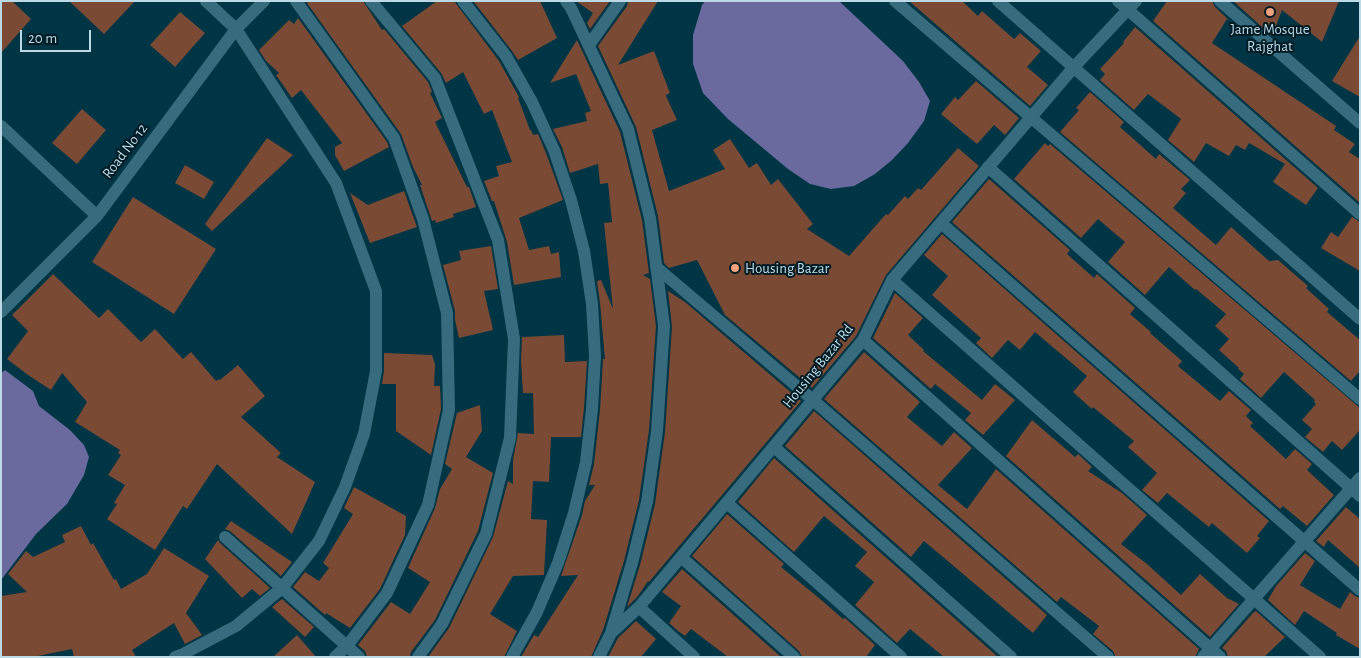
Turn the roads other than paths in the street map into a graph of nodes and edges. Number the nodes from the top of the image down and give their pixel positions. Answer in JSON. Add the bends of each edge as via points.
{"nodes":[{"id":1,"x":206,"y":1,"type":"edge"},
{"id":2,"x":264,"y":1,"type":"edge"},
{"id":3,"x":296,"y":1,"type":"edge"},
{"id":4,"x":371,"y":1,"type":"edge"},
{"id":5,"x":463,"y":1,"type":"edge"},
{"id":6,"x":566,"y":1,"type":"edge"},
{"id":7,"x":620,"y":1,"type":"edge"},
{"id":8,"x":896,"y":1,"type":"edge"},
{"id":9,"x":998,"y":1,"type":"edge"},
{"id":10,"x":1118,"y":1,"type":"edge"},
{"id":11,"x":1220,"y":1,"type":"edge"},
{"id":12,"x":1132,"y":6,"type":"edge"},
{"id":13,"x":236,"y":29,"type":"junction"},
{"id":14,"x":589,"y":45,"type":"junction"},
{"id":15,"x":1074,"y":67,"type":"junction"},
{"id":16,"x":1030,"y":117,"type":"junction"},
{"id":17,"x":1360,"y":122,"type":"edge"},
{"id":18,"x":1,"y":126,"type":"edge"},
{"id":19,"x":988,"y":167,"type":"junction"},
{"id":20,"x":1360,"y":214,"type":"edge"},
{"id":21,"x":97,"y":216,"type":"junction"},
{"id":22,"x":941,"y":223,"type":"junction"},
{"id":23,"x":656,"y":267,"type":"junction"},
{"id":24,"x":892,"y":280,"type":"junction"},
{"id":25,"x":1,"y":312,"type":"edge"},
{"id":26,"x":1360,"y":319,"type":"edge"},
{"id":27,"x":863,"y":340,"type":"junction"},
{"id":28,"x":1360,"y":399,"type":"edge"},
{"id":29,"x":813,"y":400,"type":"junction"},
{"id":30,"x":774,"y":447,"type":"junction"},
{"id":31,"x":1360,"y":478,"type":"edge"},
{"id":32,"x":1355,"y":492,"type":"edge"},
{"id":33,"x":727,"y":503,"type":"junction"},
{"id":34,"x":225,"y":537,"type":"dead end"},
{"id":35,"x":1305,"y":541,"type":"junction"},
{"id":36,"x":681,"y":557,"type":"junction"},
{"id":37,"x":282,"y":588,"type":"junction"},
{"id":38,"x":1360,"y":590,"type":"edge"},
{"id":39,"x":1255,"y":598,"type":"junction"},
{"id":40,"x":639,"y":607,"type":"junction"},
{"id":41,"x":611,"y":633,"type":"junction"},
{"id":42,"x":346,"y":646,"type":"junction"},
{"id":43,"x":1211,"y":654,"type":"edge"},
{"id":44,"x":175,"y":657,"type":"edge"},
{"id":45,"x":335,"y":657,"type":"edge"},
{"id":46,"x":359,"y":657,"type":"edge"},
{"id":47,"x":418,"y":657,"type":"edge"},
{"id":48,"x":512,"y":657,"type":"edge"},
{"id":49,"x":599,"y":657,"type":"edge"},
{"id":50,"x":694,"y":657,"type":"edge"},
{"id":51,"x":794,"y":657,"type":"edge"},
{"id":52,"x":901,"y":657,"type":"edge"},
{"id":53,"x":1011,"y":657,"type":"edge"},
{"id":54,"x":1108,"y":657,"type":"edge"},
{"id":55,"x":1320,"y":657,"type":"edge"}],
"edges":[{"from":1,"to":13,"type":"street"},
{"from":2,"to":13,"type":"street","name":"Road No 12"},
{"from":3,"to":42,"type":"street","via":[[394,138],[423,219],[447,313],[449,410],[428,505],[387,593]]},
{"from":4,"to":47,"type":"street","via":[[435,78],[498,240],[514,339],[510,438],[486,534],[442,624]]},
{"from":5,"to":48,"type":"street","via":[[506,56],[554,150],[584,251],[592,304],[592,409],[584,470],[558,563],[537,612]]},
{"from":6,"to":14,"type":"street"},
{"from":7,"to":14,"type":"street"},
{"from":8,"to":16,"type":"street"},
{"from":9,"to":15,"type":"street"},
{"from":10,"to":12,"type":"street"},
{"from":11,"to":17,"type":"street"},
{"from":12,"to":15,"type":"street","name":"Housing Bazar Rd"},
{"from":12,"to":20,"type":"street"},
{"from":13,"to":21,"type":"street","name":"Road No 12"},
{"from":13,"to":37,"type":"street","via":[[336,183],[376,291],[376,371],[364,434],[345,487],[319,541]]},
{"from":14,"to":23,"type":"street","via":[[628,130],[650,218]]},
{"from":15,"to":16,"type":"street","name":"Housing Bazar Rd"},
{"from":15,"to":26,"type":"street"},
{"from":16,"to":19,"type":"street","name":"Housing Bazar Rd"},
{"from":16,"to":28,"type":"street"},
{"from":18,"to":21,"type":"street"},
{"from":19,"to":22,"type":"street","name":"Housing Bazar Rd"},
{"from":19,"to":32,"type":"street"},
{"from":21,"to":25,"type":"street","name":"Road No 12"},
{"from":22,"to":24,"type":"street","name":"Housing Bazar Rd"},
{"from":22,"to":35,"type":"street"},
{"from":23,"to":29,"type":"street"},
{"from":23,"to":41,"type":"street","via":[[664,326],[657,431],[648,502]]},
{"from":24,"to":27,"type":"street","name":"Housing Bazar Rd"},
{"from":24,"to":39,"type":"street"},
{"from":27,"to":29,"type":"street","name":"Housing Bazar Rd"},
{"from":27,"to":43,"type":"street"},
{"from":29,"to":30,"type":"street","name":"Housing Bazar Rd"},
{"from":29,"to":54,"type":"street"},
{"from":30,"to":33,"type":"street","name":"Housing Bazar Rd"},
{"from":30,"to":53,"type":"street"},
{"from":31,"to":32,"type":"street"},
{"from":32,"to":35,"type":"street"},
{"from":33,"to":36,"type":"street","name":"Housing Bazar Rd"},
{"from":33,"to":52,"type":"street"},
{"from":34,"to":37,"type":"street"},
{"from":35,"to":38,"type":"street"},
{"from":35,"to":39,"type":"street"},
{"from":36,"to":40,"type":"street","name":"Housing Bazar Rd"},
{"from":36,"to":51,"type":"street"},
{"from":37,"to":42,"type":"street"},
{"from":37,"to":44,"type":"street","via":[[236,626]]},
{"from":39,"to":43,"type":"street"},
{"from":39,"to":55,"type":"street"},
{"from":40,"to":41,"type":"street","name":"Housing Bazar Rd"},
{"from":40,"to":50,"type":"street"},
{"from":41,"to":49,"type":"street","name":"Housing Bazar Rd"},
{"from":42,"to":45,"type":"street"},
{"from":42,"to":46,"type":"street"}]}
